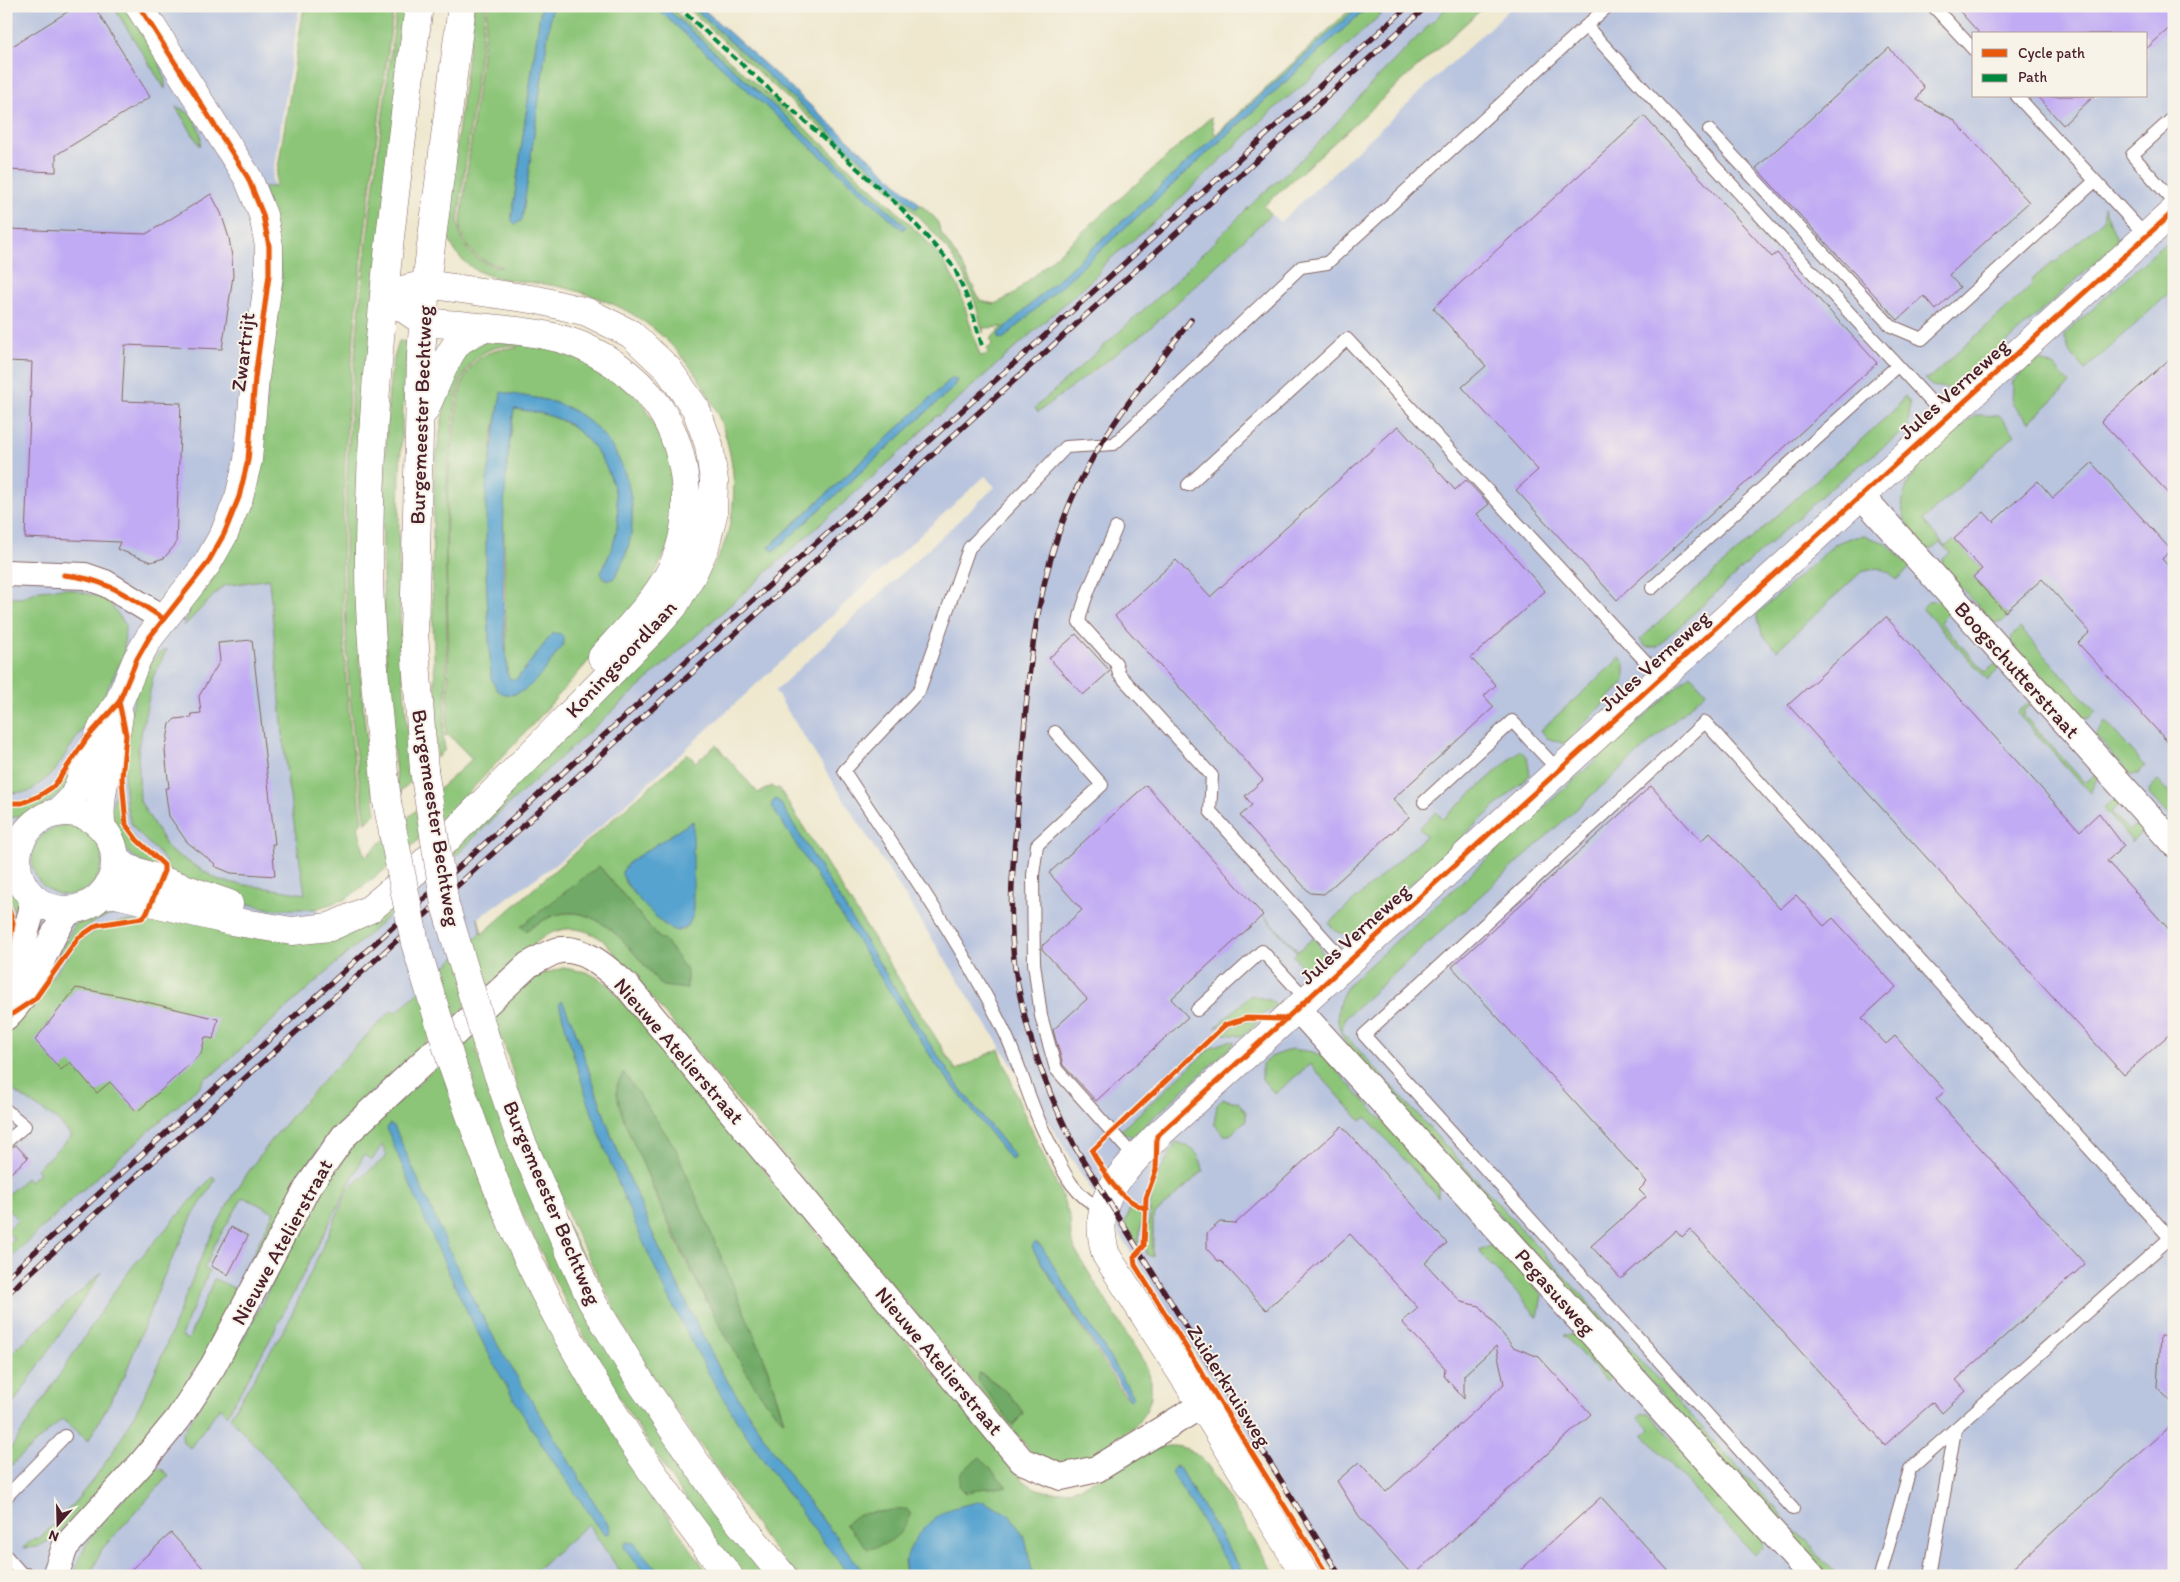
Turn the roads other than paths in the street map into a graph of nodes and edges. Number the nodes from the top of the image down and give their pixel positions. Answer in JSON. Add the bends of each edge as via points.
{"nodes":[{"id":1,"x":138,"y":6,"type":"edge"},
{"id":2,"x":419,"y":6,"type":"edge"},
{"id":3,"x":462,"y":6,"type":"edge"},
{"id":4,"x":1608,"y":6,"type":"edge"},
{"id":5,"x":1933,"y":6,"type":"edge"},
{"id":6,"x":1586,"y":26,"type":"junction"},
{"id":7,"x":1972,"y":48,"type":"edge"},
{"id":8,"x":2018,"y":98,"type":"edge"},
{"id":9,"x":2174,"y":117,"type":"edge"},
{"id":10,"x":1709,"y":130,"type":"dead end"},
{"id":11,"x":2095,"y":181,"type":"junction"},
{"id":12,"x":2174,"y":202,"type":"edge"},
{"id":13,"x":2174,"y":211,"type":"edge"},
{"id":14,"x":2146,"y":236,"type":"junction"},
{"id":15,"x":426,"y":284,"type":"junction"},
{"id":16,"x":385,"y":294,"type":"junction"},
{"id":17,"x":423,"y":320,"type":"junction"},
{"id":18,"x":482,"y":328,"type":"junction"},
{"id":19,"x":1897,"y":366,"type":"junction"},
{"id":20,"x":1946,"y":418,"type":"junction"},
{"id":21,"x":419,"y":421,"type":"junction"},
{"id":22,"x":1188,"y":485,"type":"dead end"},
{"id":23,"x":1861,"y":495,"type":"junction"},
{"id":24,"x":1116,"y":528,"type":"dead end"},
{"id":25,"x":6,"y":573,"type":"edge"},
{"id":26,"x":1652,"y":588,"type":"dead end"},
{"id":27,"x":164,"y":619,"type":"junction"},
{"id":28,"x":1661,"y":678,"type":"junction"},
{"id":29,"x":119,"y":702,"type":"junction"},
{"id":30,"x":1055,"y":732,"type":"dead end"},
{"id":31,"x":1559,"y":771,"type":"junction"},
{"id":32,"x":1424,"y":802,"type":"dead end"},
{"id":33,"x":58,"y":813,"type":"junction"},
{"id":34,"x":18,"y":828,"type":"edge"},
{"id":35,"x":102,"y":828,"type":"junction"},
{"id":36,"x":2174,"y":844,"type":"edge"},
{"id":37,"x":115,"y":858,"type":"junction"},
{"id":38,"x":12,"y":862,"type":"edge"},
{"id":39,"x":101,"y":895,"type":"junction"},
{"id":40,"x":32,"y":896,"type":"junction"},
{"id":41,"x":70,"y":910,"type":"junction"},
{"id":42,"x":1347,"y":964,"type":"junction"},
{"id":43,"x":6,"y":1002,"type":"edge"},
{"id":44,"x":1303,"y":1005,"type":"junction"},
{"id":45,"x":1197,"y":1010,"type":"dead end"},
{"id":46,"x":6,"y":1016,"type":"edge"},
{"id":47,"x":6,"y":1110,"type":"edge"},
{"id":48,"x":6,"y":1142,"type":"edge"},
{"id":49,"x":1136,"y":1159,"type":"junction"},
{"id":50,"x":1104,"y":1203,"type":"junction"},
{"id":51,"x":2172,"y":1235,"type":"edge"},
{"id":52,"x":1202,"y":1405,"type":"junction"},
{"id":53,"x":1955,"y":1430,"type":"junction"},
{"id":54,"x":65,"y":1436,"type":"dead end"},
{"id":55,"x":6,"y":1497,"type":"edge"},
{"id":56,"x":1793,"y":1509,"type":"dead end"},
{"id":57,"x":6,"y":1556,"type":"edge"},
{"id":58,"x":19,"y":1574,"type":"edge"},
{"id":59,"x":1305,"y":1575,"type":"edge"},
{"id":60,"x":35,"y":1576,"type":"edge"},
{"id":61,"x":55,"y":1576,"type":"edge"},
{"id":62,"x":729,"y":1576,"type":"edge"},
{"id":63,"x":783,"y":1576,"type":"edge"},
{"id":64,"x":1812,"y":1576,"type":"edge"},
{"id":65,"x":1880,"y":1576,"type":"edge"},
{"id":66,"x":1930,"y":1576,"type":"edge"}],
"edges":[{"from":1,"to":27,"type":"street","name":"Zwartrijt","via":[[248,178],[263,215],[269,246],[270,275],[248,460],[239,497],[207,564]]},
{"from":2,"to":16,"type":"street","name":"Burgemeester Bechtweg"},
{"from":3,"to":15,"type":"street","name":"Burgemeester Bechtweg"},
{"from":4,"to":6,"type":"lane"},
{"from":5,"to":7,"type":"lane"},
{"from":6,"to":19,"type":"lane"},
{"from":6,"to":50,"type":"lane","via":[[1327,263],[1301,267],[1114,444],[1066,447],[969,548],[919,691],[844,771],[954,939],[1006,1035],[1038,1120],[1073,1188],[1086,1201]]},
{"from":8,"to":11,"type":"lane"},
{"from":9,"to":12,"type":"lane","via":[[2132,155]]},
{"from":10,"to":11,"type":"lane","via":[[1891,326],[1922,339]]},
{"from":11,"to":14,"type":"lane"},
{"from":13,"to":14,"type":"street","name":"Jules Verneweg"},
{"from":14,"to":20,"type":"street","name":"Jules Verneweg"},
{"from":15,"to":16,"type":"street","name":"Koningsoordlaan"},
{"from":15,"to":17,"type":"street","name":"Burgemeester Bechtweg"},
{"from":15,"to":39,"type":"street","name":"Koningsoordlaan","via":[[538,300],[587,312],[631,334],[668,369],[696,409],[709,445],[714,481],[713,515],[692,575],[674,606],[652,631],[418,869],[370,909],[330,927],[292,931],[231,921],[116,894]]},
{"from":16,"to":17,"type":"street","name":"Koningsoordlaan"},
{"from":16,"to":62,"type":"street","name":"Burgemeester Bechtweg","bridge":true,"via":[[375,412],[369,551],[372,631],[387,802],[415,943],[484,1156],[514,1228],[557,1315],[608,1406],[681,1515]]},
{"from":17,"to":18,"type":"street","name":"Koningsoordlaan"},
{"from":17,"to":21,"type":"street","name":"Burgemeester Bechtweg"},
{"from":18,"to":21,"type":"street","via":[[460,341],[446,360],[437,387]]},
{"from":18,"to":37,"type":"street","name":"Koningsoordlaan","via":[[534,334],[578,345],[612,361],[643,388],[665,417],[678,449],[685,481],[686,512],[682,542],[655,598],[534,733],[413,859],[361,899],[328,914],[292,919],[262,916],[127,868]]},
{"from":19,"to":20,"type":"lane"},
{"from":19,"to":26,"type":"lane"},
{"from":20,"to":23,"type":"street","name":"Jules Verneweg"},
{"from":21,"to":63,"type":"street","name":"Burgemeester Bechtweg","bridge":true,"via":[[414,633],[424,770],[445,905],[487,1043],[521,1140],[591,1300],[642,1384],[725,1505]]},
{"from":22,"to":28,"type":"lane","via":[[1347,339]]},
{"from":23,"to":28,"type":"street","name":"Jules Verneweg"},
{"from":23,"to":36,"type":"street","name":"Boogschutterstraat"},
{"from":24,"to":42,"type":"lane","via":[[1083,602],[1079,622],[1116,663],[1119,674],[1212,776],[1210,811]]},
{"from":25,"to":27,"type":"street","via":[[85,576],[105,583]]},
{"from":27,"to":29,"type":"street","name":"Zwartrijt","via":[[137,659]]},
{"from":28,"to":31,"type":"street","name":"Jules Verneweg"},
{"from":29,"to":33,"type":"street","name":"Zwartrijt","via":[[102,728],[73,798]]},
{"from":29,"to":35,"type":"street","name":"Zwartrijt","via":[[117,733],[99,811]]},
{"from":30,"to":49,"type":"lane","via":[[1102,784],[1037,845],[1032,926],[1041,1016],[1056,1069]]},
{"from":31,"to":32,"type":"lane","via":[[1512,721]]},
{"from":31,"to":42,"type":"street","name":"Jules Verneweg"},
{"from":33,"to":34,"type":"street"},
{"from":33,"to":35,"type":"street","via":[[74,813],[89,818]]},
{"from":34,"to":38,"type":"street","via":[[22,840]]},
{"from":35,"to":37,"type":"street"},
{"from":37,"to":39,"type":"street","via":[[114,871]]},
{"from":38,"to":40,"type":"street"},
{"from":39,"to":41,"type":"street","via":[[92,903]]},
{"from":40,"to":41,"type":"street","via":[[56,909]]},
{"from":40,"to":43,"type":"street","via":[[32,910]]},
{"from":41,"to":46,"type":"street","via":[[61,920],[28,991]]},
{"from":42,"to":44,"type":"street","name":"Jules Verneweg"},
{"from":44,"to":45,"type":"lane","via":[[1262,951]]},
{"from":44,"to":49,"type":"street","name":"Jules Verneweg","via":[[1157,1136]]},
{"from":44,"to":64,"type":"street","name":"Pegasusweg"},
{"from":47,"to":48,"type":"lane","via":[[25,1126]]},
{"from":49,"to":50,"type":"street","name":"Jules Verneweg","via":[[1116,1181]]},
{"from":50,"to":52,"type":"street","name":"Zuiderkruisweg","via":[[1101,1237],[1106,1255]]},
{"from":51,"to":53,"type":"lane"},
{"from":51,"to":56,"type":"lane","via":[[1705,722],[1364,1035]]},
{"from":52,"to":59,"type":"street","name":"Zuiderkruisweg"},
{"from":52,"to":61,"type":"street","name":"Nieuwe Atelierstraat","via":[[1097,1469],[1061,1477],[1022,1462],[626,985],[594,958],[574,952],[554,952],[528,966],[344,1136],[309,1185],[213,1366],[178,1419],[65,1547]]},
{"from":53,"to":65,"type":"lane","via":[[1910,1469]]},
{"from":53,"to":66,"type":"lane"},
{"from":54,"to":55,"type":"lane"},
{"from":57,"to":58,"type":"lane"},
{"from":58,"to":60,"type":"lane"}]}
